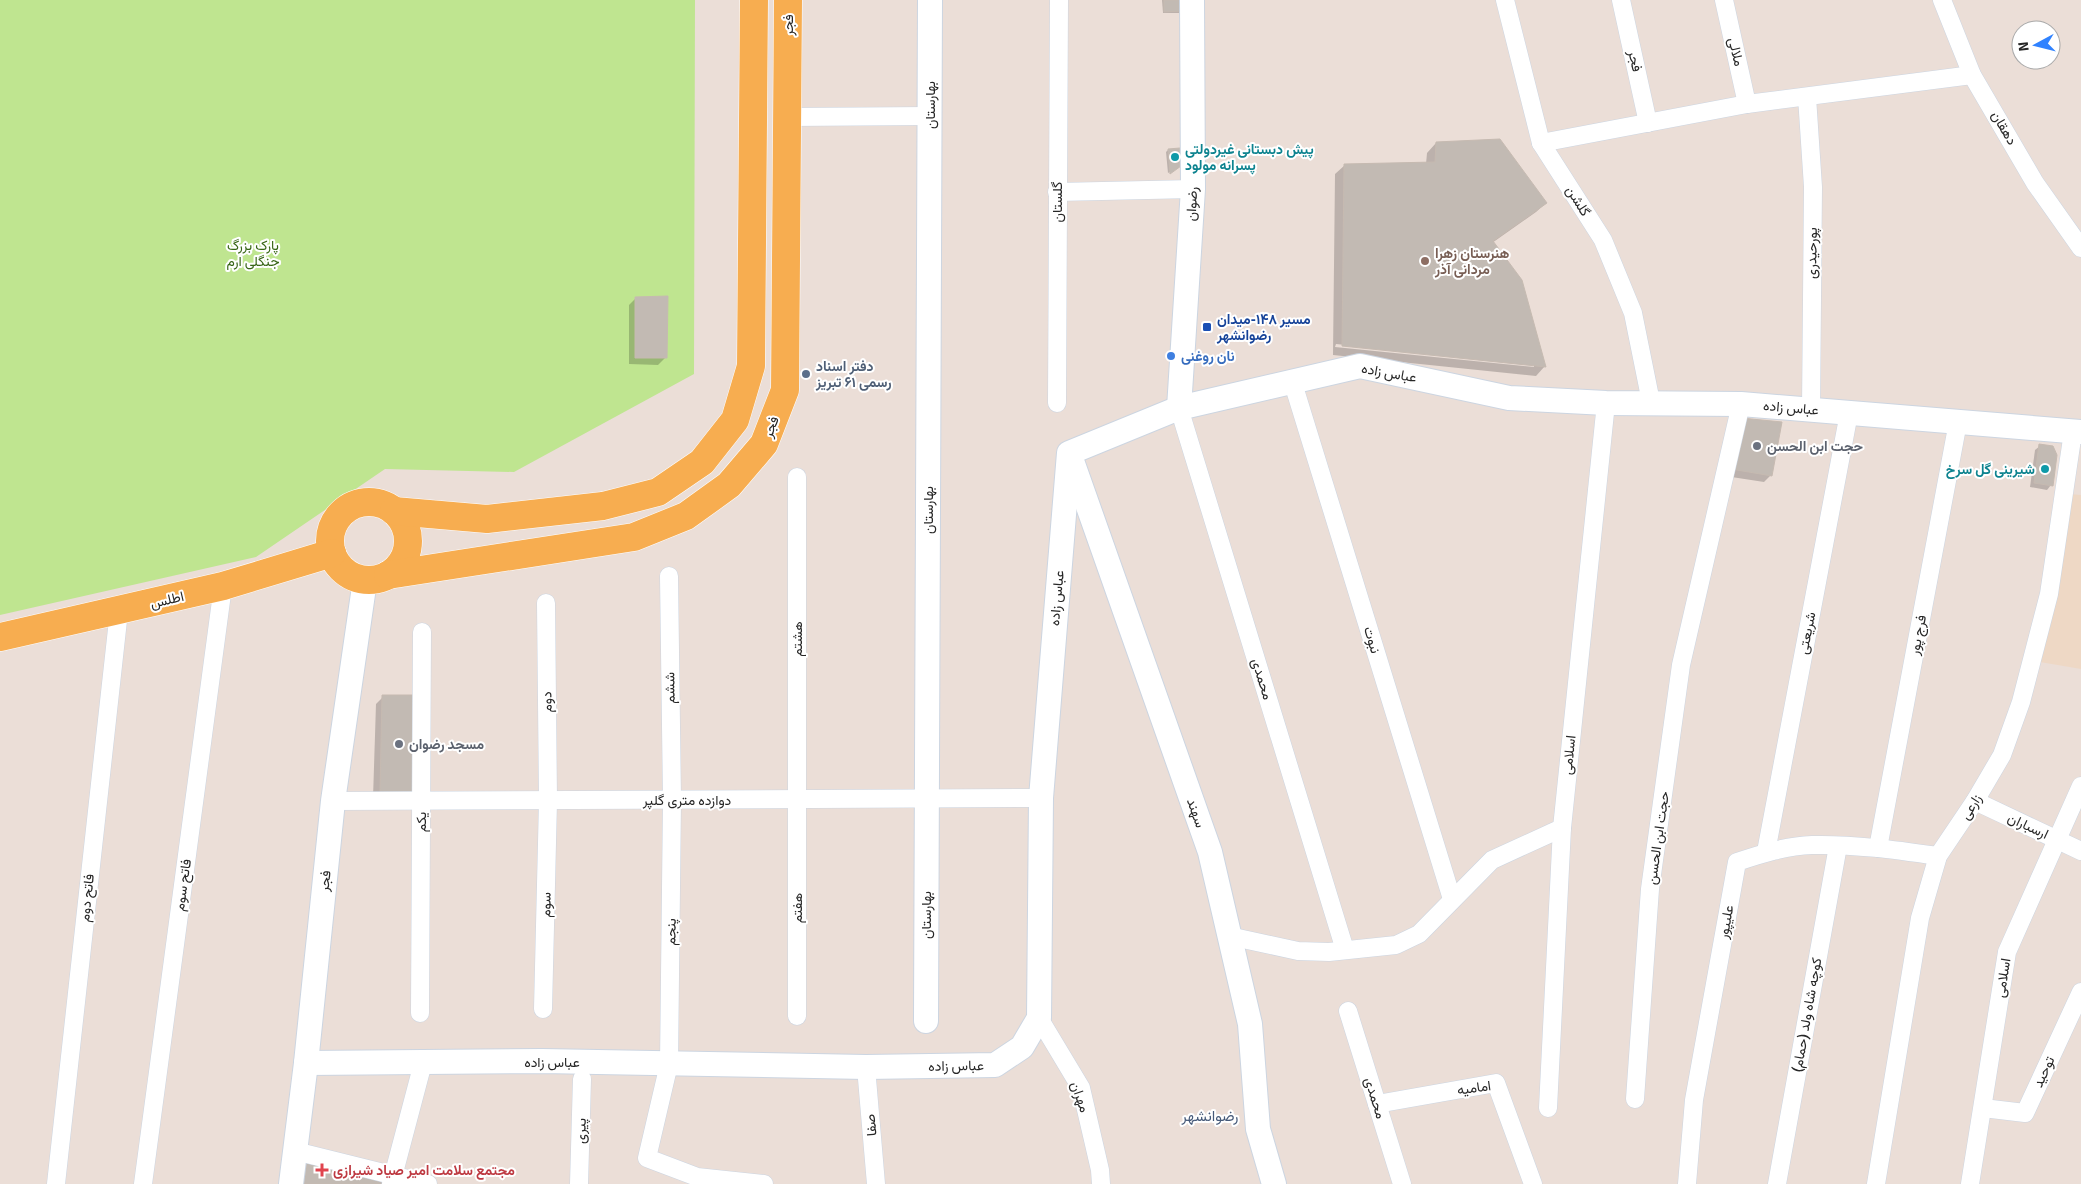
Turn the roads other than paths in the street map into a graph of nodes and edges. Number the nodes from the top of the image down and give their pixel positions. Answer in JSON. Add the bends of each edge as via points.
{"nodes":[{"id":1,"x":754,"y":0,"type":"edge"},
{"id":2,"x":788,"y":0,"type":"edge"},
{"id":3,"x":930,"y":0,"type":"edge"},
{"id":4,"x":1059,"y":0,"type":"edge"},
{"id":5,"x":1192,"y":0,"type":"edge"},
{"id":6,"x":1505,"y":0,"type":"edge"},
{"id":7,"x":1621,"y":0,"type":"edge"},
{"id":8,"x":1724,"y":0,"type":"edge"},
{"id":9,"x":1942,"y":0,"type":"edge"},
{"id":10,"x":1972,"y":75,"type":"junction"},
{"id":11,"x":1807,"y":97,"type":"junction"},
{"id":12,"x":1747,"y":104,"type":"junction"},
{"id":13,"x":930,"y":116,"type":"junction"},
{"id":14,"x":753,"y":117,"type":"junction"},
{"id":15,"x":788,"y":117,"type":"junction"},
{"id":16,"x":1648,"y":123,"type":"junction"},
{"id":17,"x":1541,"y":143,"type":"junction"},
{"id":18,"x":1193,"y":189,"type":"junction"},
{"id":19,"x":1057,"y":192,"type":"junction"},
{"id":20,"x":2081,"y":248,"type":"edge"},
{"id":21,"x":1292,"y":380,"type":"junction"},
{"id":22,"x":1606,"y":402,"type":"junction"},
{"id":23,"x":1651,"y":402,"type":"junction"},
{"id":24,"x":1057,"y":403,"type":"dead end"},
{"id":25,"x":1741,"y":404,"type":"junction"},
{"id":26,"x":1179,"y":408,"type":"junction"},
{"id":27,"x":1810,"y":410,"type":"junction"},
{"id":28,"x":1849,"y":413,"type":"junction"},
{"id":29,"x":1958,"y":422,"type":"junction"},
{"id":30,"x":2077,"y":432,"type":"edge"},
{"id":31,"x":1069,"y":453,"type":"junction"},
{"id":32,"x":797,"y":478,"type":"dead end"},
{"id":33,"x":394,"y":511,"type":"junction"},
{"id":34,"x":332,"y":554,"type":"junction"},
{"id":35,"x":669,"y":576,"type":"dead end"},
{"id":36,"x":377,"y":577,"type":"junction"},
{"id":37,"x":223,"y":586,"type":"junction"},
{"id":38,"x":546,"y":603,"type":"dead end"},
{"id":39,"x":119,"y":611,"type":"junction"},
{"id":40,"x":422,"y":632,"type":"dead end"},
{"id":41,"x":0,"y":637,"type":"edge"},
{"id":42,"x":2081,"y":786,"type":"edge"},
{"id":43,"x":1041,"y":798,"type":"junction"},
{"id":44,"x":672,"y":800,"type":"junction"},
{"id":45,"x":798,"y":800,"type":"junction"},
{"id":46,"x":926,"y":800,"type":"junction"},
{"id":47,"x":333,"y":801,"type":"junction"},
{"id":48,"x":548,"y":801,"type":"junction"},
{"id":49,"x":1976,"y":801,"type":"junction"},
{"id":50,"x":421,"y":802,"type":"junction"},
{"id":51,"x":1562,"y":828,"type":"junction"},
{"id":52,"x":2057,"y":840,"type":"junction"},
{"id":53,"x":1838,"y":846,"type":"junction"},
{"id":54,"x":1878,"y":848,"type":"junction"},
{"id":55,"x":2081,"y":851,"type":"edge"},
{"id":56,"x":1766,"y":852,"type":"junction"},
{"id":57,"x":1938,"y":856,"type":"junction"},
{"id":58,"x":1452,"y":899,"type":"junction"},
{"id":59,"x":1229,"y":936,"type":"junction"},
{"id":60,"x":1345,"y":950,"type":"junction"},
{"id":61,"x":2081,"y":992,"type":"edge"},
{"id":62,"x":543,"y":1009,"type":"dead end"},
{"id":63,"x":1348,"y":1011,"type":"dead end"},
{"id":64,"x":420,"y":1013,"type":"dead end"},
{"id":65,"x":797,"y":1016,"type":"dead end"},
{"id":66,"x":1039,"y":1018,"type":"junction"},
{"id":67,"x":926,"y":1020,"type":"dead end"},
{"id":68,"x":306,"y":1063,"type":"junction"},
{"id":69,"x":423,"y":1063,"type":"junction"},
{"id":70,"x":669,"y":1064,"type":"junction"},
{"id":71,"x":866,"y":1067,"type":"junction"},
{"id":72,"x":582,"y":1079,"type":"dead end"},
{"id":73,"x":1635,"y":1099,"type":"dead end"},
{"id":74,"x":1377,"y":1104,"type":"junction"},
{"id":75,"x":1548,"y":1108,"type":"dead end"},
{"id":76,"x":1983,"y":1108,"type":"junction"},
{"id":77,"x":295,"y":1151,"type":"junction"},
{"id":78,"x":392,"y":1180,"type":"edge"},
{"id":79,"x":56,"y":1184,"type":"edge"},
{"id":80,"x":143,"y":1184,"type":"edge"},
{"id":81,"x":291,"y":1184,"type":"edge"},
{"id":82,"x":428,"y":1184,"type":"edge"},
{"id":83,"x":579,"y":1184,"type":"edge"},
{"id":84,"x":764,"y":1184,"type":"edge"},
{"id":85,"x":876,"y":1184,"type":"edge"},
{"id":86,"x":1100,"y":1184,"type":"edge"},
{"id":87,"x":1274,"y":1184,"type":"edge"},
{"id":88,"x":1402,"y":1184,"type":"edge"},
{"id":89,"x":1533,"y":1184,"type":"edge"},
{"id":90,"x":1687,"y":1184,"type":"edge"},
{"id":91,"x":1777,"y":1184,"type":"edge"},
{"id":92,"x":1876,"y":1184,"type":"edge"},
{"id":93,"x":1970,"y":1184,"type":"edge"}],
"edges":[{"from":1,"to":14,"type":"main road"},
{"from":2,"to":15,"type":"main road","name":"فجر"},
{"from":3,"to":13,"type":"main road","name":"بهارستان"},
{"from":4,"to":19,"type":"street","name":"گلستان"},
{"from":5,"to":18,"type":"main road","name":"رضوان"},
{"from":6,"to":17,"type":"street","name":"گلشن"},
{"from":7,"to":16,"type":"street","name":"فجر"},
{"from":8,"to":12,"type":"street","name":"ملالی"},
{"from":9,"to":10,"type":"street","name":"دهقان"},
{"from":10,"to":11,"type":"street"},
{"from":10,"to":20,"type":"street","name":"دهقان","via":[[2036,183]]},
{"from":11,"to":12,"type":"street"},
{"from":11,"to":27,"type":"street","name":"پورحیدری","via":[[1813,187]]},
{"from":12,"to":16,"type":"street"},
{"from":13,"to":15,"type":"street"},
{"from":13,"to":46,"type":"main road","name":"بهارستان"},
{"from":14,"to":15,"type":"main road"},
{"from":14,"to":33,"type":"main road","via":[[752,366],[735,420],[702,462],[658,492],[603,506],[486,519]]},
{"from":15,"to":36,"type":"main road","name":"فجر","via":[[785,390],[764,444],[729,484],[686,516],[634,537]]},
{"from":16,"to":17,"type":"street"},
{"from":17,"to":23,"type":"street","name":"گلشن","via":[[1603,240],[1633,313]]},
{"from":18,"to":19,"type":"street"},
{"from":18,"to":26,"type":"main road","name":"رضوان"},
{"from":19,"to":24,"type":"street","name":"گلستان"},
{"from":21,"to":22,"type":"main road","name":"عباس زاده","via":[[1360,366],[1509,398]]},
{"from":21,"to":26,"type":"main road","name":"عباس زاده"},
{"from":21,"to":58,"type":"street","name":"نبوت"},
{"from":22,"to":23,"type":"main road","name":"عباس زاده"},
{"from":22,"to":51,"type":"street","name":"اسلامی"},
{"from":23,"to":25,"type":"main road","name":"عباس زاده"},
{"from":25,"to":27,"type":"main road","name":"عباس زاده"},
{"from":25,"to":73,"type":"street","name":"حجت ابن الحسن","via":[[1681,665],[1650,889]]},
{"from":26,"to":31,"type":"main road","name":"عباس زاده"},
{"from":26,"to":60,"type":"street","name":"محمدی"},
{"from":27,"to":28,"type":"main road","name":"عباس زاده"},
{"from":28,"to":29,"type":"main road","name":"عباس زاده"},
{"from":28,"to":56,"type":"street","name":"شریعتی"},
{"from":29,"to":30,"type":"main road","name":"عباس زاده"},
{"from":29,"to":54,"type":"street","name":"فرج پور"},
{"from":30,"to":49,"type":"street","name":"زارعی","via":[[2048,594],[2022,702],[2002,755]]},
{"from":31,"to":43,"type":"main road","name":"عباس زاده"},
{"from":31,"to":59,"type":"main road","name":"سهند","via":[[1210,852]]},
{"from":32,"to":45,"type":"street","name":"هشتم"},
{"from":33,"to":34,"type":"main road","via":[[371,501],[347,508],[332,528]]},
{"from":33,"to":36,"type":"main road","via":[[402,520],[408,544],[402,562]]},
{"from":34,"to":36,"type":"main road","via":[[345,572],[355,577]]},
{"from":34,"to":37,"type":"main road","name":"اطلس"},
{"from":35,"to":44,"type":"street","name":"ششم"},
{"from":36,"to":47,"type":"main road","name":"فجر"},
{"from":37,"to":39,"type":"main road","name":"اطلس"},
{"from":37,"to":80,"type":"street","name":"فاتح سوم"},
{"from":38,"to":48,"type":"street","name":"دوم"},
{"from":39,"to":41,"type":"main road","name":"اطلس"},
{"from":39,"to":79,"type":"street","name":"فاتح دوم"},
{"from":40,"to":50,"type":"street","name":"یکم"},
{"from":42,"to":52,"type":"street","name":"اسلامی"},
{"from":43,"to":46,"type":"street","name":"دوازده متری گلپر"},
{"from":43,"to":66,"type":"main road","name":"عباس زاده"},
{"from":44,"to":45,"type":"street","name":"دوازده متری گلپر"},
{"from":44,"to":48,"type":"street","name":"دوازده متری گلپر"},
{"from":44,"to":70,"type":"street","name":"پنجم"},
{"from":45,"to":46,"type":"street","name":"دوازده متری گلپر"},
{"from":45,"to":65,"type":"street","name":"هفتم"},
{"from":46,"to":67,"type":"main road","name":"بهارستان"},
{"from":47,"to":50,"type":"street","name":"دوازده متری گلپر"},
{"from":47,"to":68,"type":"main road","name":"فجر"},
{"from":48,"to":50,"type":"street","name":"دوازده متری گلپر"},
{"from":48,"to":62,"type":"street","name":"سوم"},
{"from":49,"to":52,"type":"street","name":"ارسباران"},
{"from":49,"to":57,"type":"street","name":"زارعی"},
{"from":50,"to":64,"type":"street","name":"یکم"},
{"from":51,"to":58,"type":"street","via":[[1492,860]]},
{"from":51,"to":75,"type":"street","name":"اسلامی"},
{"from":52,"to":55,"type":"street","name":"ارسباران"},
{"from":52,"to":76,"type":"street","name":"اسلامی","via":[[2008,952]]},
{"from":53,"to":54,"type":"street","name":"علیپور"},
{"from":53,"to":56,"type":"street","name":"علیپور","via":[[1811,845]]},
{"from":53,"to":91,"type":"street","name":"کوچه شاه ولد (حمام)"},
{"from":54,"to":57,"type":"street","name":"علیپور"},
{"from":56,"to":90,"type":"street","name":"علیپور","via":[[1737,862],[1694,1100]]},
{"from":57,"to":92,"type":"street","name":"زارعی","via":[[1920,918]]},
{"from":58,"to":60,"type":"street","via":[[1419,934],[1396,945]]},
{"from":59,"to":60,"type":"street","via":[[1298,951]]},
{"from":59,"to":87,"type":"main road","name":"سهند","via":[[1250,1024],[1258,1129]]},
{"from":61,"to":76,"type":"street","name":"توحید","via":[[2025,1113]]},
{"from":63,"to":74,"type":"street","name":"محمدی"},
{"from":66,"to":71,"type":"main road","name":"عباس زاده","via":[[1022,1047],[995,1065]]},
{"from":66,"to":86,"type":"street","name":"مهران","via":[[1080,1088],[1100,1170]]},
{"from":68,"to":69,"type":"main road","name":"عباس زاده"},
{"from":68,"to":77,"type":"main road","name":"فجر"},
{"from":69,"to":70,"type":"main road","name":"عباس زاده"},
{"from":69,"to":78,"type":"street"},
{"from":70,"to":71,"type":"main road","name":"عباس زاده"},
{"from":70,"to":84,"type":"street","name":"پنجم","via":[[647,1158],[697,1177]]},
{"from":71,"to":85,"type":"street","name":"صفا"},
{"from":72,"to":83,"type":"street","name":"پیری"},
{"from":74,"to":88,"type":"street","name":"محمدی"},
{"from":74,"to":89,"type":"street","name":"امامیه","via":[[1496,1083]]},
{"from":76,"to":93,"type":"street","name":"اسلامی"},
{"from":77,"to":78,"type":"street"},
{"from":77,"to":81,"type":"main road","name":"فجر"},
{"from":78,"to":82,"type":"street"}]}
